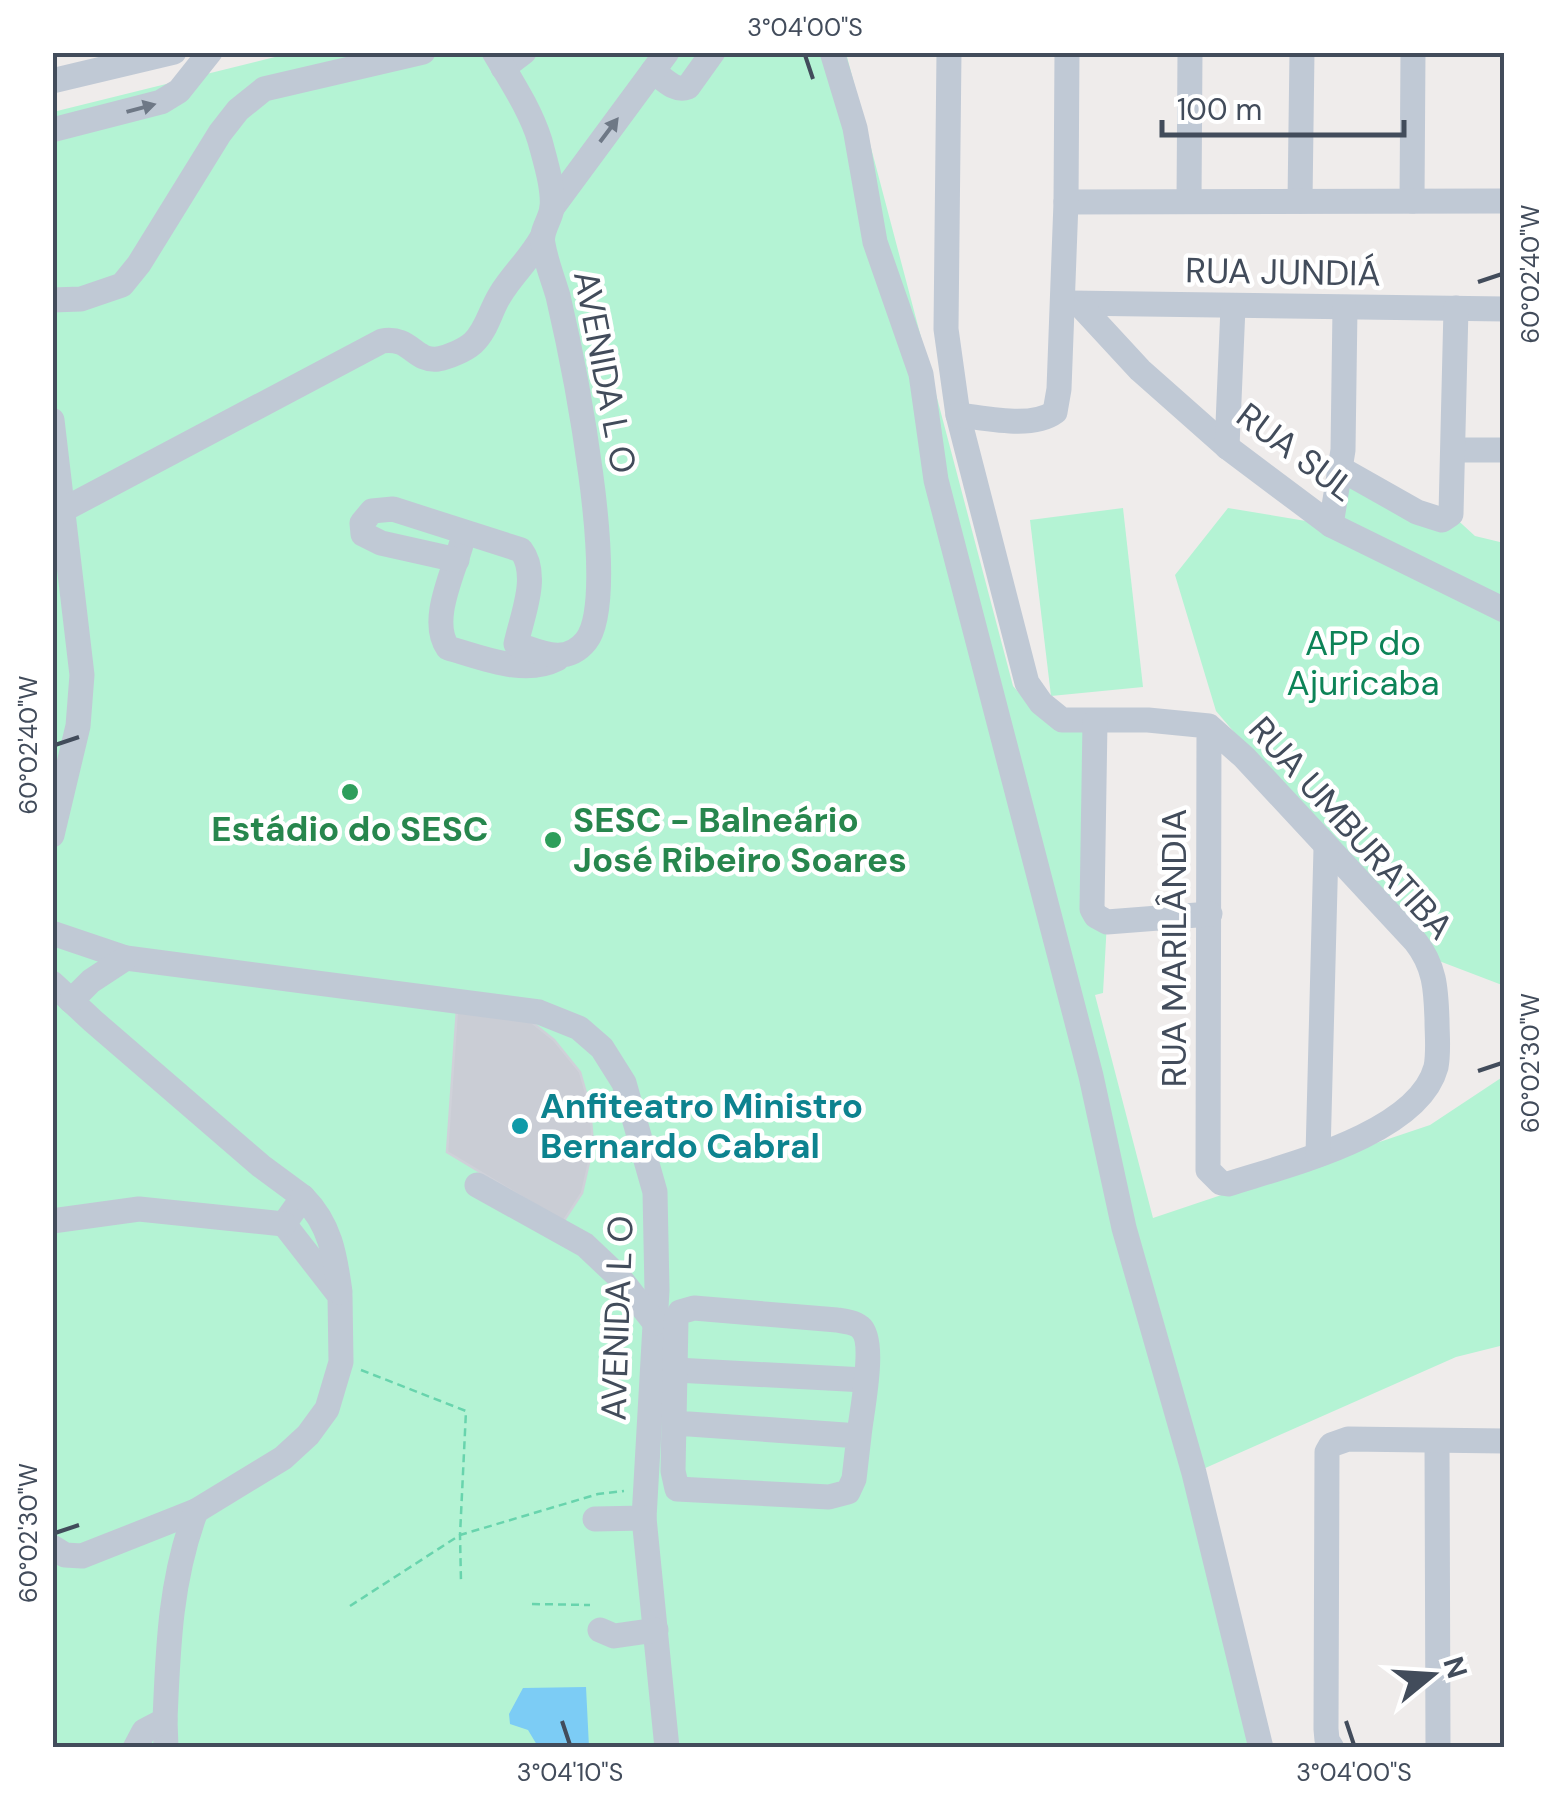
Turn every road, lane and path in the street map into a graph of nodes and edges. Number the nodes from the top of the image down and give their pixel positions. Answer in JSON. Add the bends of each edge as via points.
{"nodes":[{"id":1,"x":174,"y":52,"type":"edge"},
{"id":2,"x":210,"y":52,"type":"edge"},
{"id":3,"x":423,"y":52,"type":"edge"},
{"id":4,"x":713,"y":52,"type":"edge"},
{"id":5,"x":832,"y":52,"type":"edge"},
{"id":6,"x":949,"y":52,"type":"edge"},
{"id":7,"x":1067,"y":52,"type":"edge"},
{"id":8,"x":1190,"y":52,"type":"edge"},
{"id":9,"x":1302,"y":52,"type":"edge"},
{"id":10,"x":1413,"y":52,"type":"edge"},
{"id":11,"x":507,"y":58,"type":"edge"},
{"id":12,"x":660,"y":62,"type":"edge"},
{"id":13,"x":85,"y":63,"type":"edge"},
{"id":14,"x":52,"y":81,"type":"edge"},
{"id":15,"x":52,"y":130,"type":"edge"},
{"id":16,"x":1504,"y":200,"type":"edge"},
{"id":17,"x":1188,"y":201,"type":"junction"},
{"id":18,"x":1300,"y":201,"type":"junction"},
{"id":19,"x":1412,"y":201,"type":"junction"},
{"id":20,"x":1066,"y":202,"type":"junction"},
{"id":21,"x":552,"y":208,"type":"junction"},
{"id":22,"x":542,"y":239,"type":"junction"},
{"id":23,"x":52,"y":300,"type":"edge"},
{"id":24,"x":1070,"y":303,"type":"junction"},
{"id":25,"x":1232,"y":307,"type":"junction"},
{"id":26,"x":1345,"y":308,"type":"junction"},
{"id":27,"x":1456,"y":308,"type":"junction"},
{"id":28,"x":1504,"y":309,"type":"edge"},
{"id":29,"x":958,"y":416,"type":"junction"},
{"id":30,"x":52,"y":420,"type":"edge"},
{"id":31,"x":1227,"y":447,"type":"junction"},
{"id":32,"x":1454,"y":450,"type":"junction"},
{"id":33,"x":1504,"y":450,"type":"edge"},
{"id":34,"x":1341,"y":469,"type":"junction"},
{"id":35,"x":62,"y":510,"type":"junction"},
{"id":36,"x":1330,"y":525,"type":"junction"},
{"id":37,"x":466,"y":531,"type":"junction"},
{"id":38,"x":457,"y":560,"type":"junction"},
{"id":39,"x":1504,"y":610,"type":"edge"},
{"id":40,"x":561,"y":656,"type":"junction"},
{"id":41,"x":1095,"y":722,"type":"junction"},
{"id":42,"x":1208,"y":726,"type":"junction"},
{"id":43,"x":52,"y":836,"type":"edge"},
{"id":44,"x":1326,"y":848,"type":"junction"},
{"id":45,"x":1210,"y":914,"type":"junction"},
{"id":46,"x":52,"y":934,"type":"edge"},
{"id":47,"x":126,"y":958,"type":"junction"},
{"id":48,"x":62,"y":992,"type":"edge"},
{"id":49,"x":1318,"y":1155,"type":"junction"},
{"id":50,"x":1208,"y":1170,"type":"joint"},
{"id":51,"x":477,"y":1185,"type":"dead end"},
{"id":52,"x":303,"y":1197,"type":"junction"},
{"id":53,"x":52,"y":1221,"type":"edge"},
{"id":54,"x":284,"y":1224,"type":"junction"},
{"id":55,"x":657,"y":1269,"type":"junction"},
{"id":56,"x":618,"y":1277,"type":"junction"},
{"id":57,"x":340,"y":1296,"type":"junction"},
{"id":58,"x":656,"y":1324,"type":"junction"},
{"id":59,"x":340,"y":1362,"type":"junction"},
{"id":60,"x":676,"y":1370,"type":"junction"},
{"id":61,"x":865,"y":1380,"type":"junction"},
{"id":62,"x":668,"y":1407,"type":"junction"},
{"id":63,"x":859,"y":1436,"type":"junction"},
{"id":64,"x":1438,"y":1441,"type":"junction"},
{"id":65,"x":1504,"y":1441,"type":"edge"},
{"id":66,"x":645,"y":1488,"type":"junction"},
{"id":67,"x":196,"y":1511,"type":"junction"},
{"id":68,"x":595,"y":1518,"type":"dead end"},
{"id":69,"x":644,"y":1518,"type":"junction"},
{"id":70,"x":460,"y":1535,"type":"junction"},
{"id":71,"x":52,"y":1547,"type":"edge"},
{"id":72,"x":462,"y":1582,"type":"dead end"},
{"id":73,"x":532,"y":1604,"type":"dead end"},
{"id":74,"x":590,"y":1605,"type":"dead end"},
{"id":75,"x":350,"y":1606,"type":"dead end"},
{"id":76,"x":600,"y":1630,"type":"dead end"},
{"id":77,"x":656,"y":1630,"type":"junction"},
{"id":78,"x":165,"y":1720,"type":"junction"},
{"id":79,"x":1329,"y":1738,"type":"edge"},
{"id":80,"x":135,"y":1748,"type":"edge"},
{"id":81,"x":166,"y":1748,"type":"edge"},
{"id":82,"x":667,"y":1748,"type":"edge"},
{"id":83,"x":1261,"y":1748,"type":"edge"},
{"id":84,"x":1438,"y":1748,"type":"edge"}],
"edges":[{"from":1,"to":13,"type":"street"},
{"from":15,"to":2,"type":"street","one_way":true,"via":[[161,102],[179,91]]},
{"from":3,"to":23,"type":"street","via":[[264,90],[220,132],[122,285]]},
{"from":4,"to":12,"type":"street","via":[[682,89]]},
{"from":5,"to":83,"type":"street","via":[[856,128],[875,242],[921,374],[936,480]]},
{"from":6,"to":29,"type":"street","name":"RUA UMBURATIBA","via":[[946,329]]},
{"from":7,"to":20,"type":"street"},
{"from":8,"to":17,"type":"street"},
{"from":9,"to":18,"type":"street"},
{"from":10,"to":19,"type":"street"},
{"from":11,"to":21,"type":"street","name":"AVENIDA L O","via":[[539,138]]},
{"from":21,"to":12,"type":"street","one_way":true},
{"from":13,"to":14,"type":"street"},
{"from":16,"to":19,"type":"street"},
{"from":17,"to":18,"type":"street"},
{"from":17,"to":20,"type":"street"},
{"from":18,"to":19,"type":"street"},
{"from":20,"to":24,"type":"street"},
{"from":21,"to":22,"type":"street","name":"AVENIDA L O"},
{"from":22,"to":35,"type":"street","via":[[499,296],[484,330],[459,352],[435,360],[405,342],[382,341]]},
{"from":22,"to":40,"type":"street","name":"AVENIDA L O","via":[[573,377],[597,540],[592,631]]},
{"from":24,"to":25,"type":"street","name":"RUA JUNDIÁ"},
{"from":24,"to":29,"type":"street","via":[[1055,412],[1018,420]]},
{"from":24,"to":31,"type":"street","name":"RUA SUL"},
{"from":25,"to":26,"type":"street","name":"RUA JUNDIÁ"},
{"from":25,"to":31,"type":"street"},
{"from":26,"to":27,"type":"street","name":"RUA JUNDIÁ"},
{"from":26,"to":34,"type":"street"},
{"from":27,"to":28,"type":"street","name":"RUA JUNDIÁ"},
{"from":27,"to":32,"type":"street"},
{"from":29,"to":41,"type":"street","name":"RUA UMBURATIBA","via":[[1027,683],[1062,720]]},
{"from":30,"to":35,"type":"street"},
{"from":31,"to":36,"type":"street","name":"RUA SUL"},
{"from":32,"to":33,"type":"street"},
{"from":32,"to":34,"type":"street","via":[[1451,514],[1442,520]]},
{"from":34,"to":36,"type":"street"},
{"from":35,"to":43,"type":"street","via":[[82,676],[78,726]]},
{"from":36,"to":39,"type":"street","name":"RUA SUL"},
{"from":37,"to":38,"type":"street"},
{"from":37,"to":38,"type":"street","via":[[393,509],[372,511],[362,522],[362,534],[382,543]]},
{"from":37,"to":40,"type":"street","via":[[521,550],[529,560],[516,644]]},
{"from":38,"to":40,"type":"street","via":[[441,618],[448,648],[519,666]]},
{"from":41,"to":42,"type":"street","name":"RUA UMBURATIBA"},
{"from":41,"to":45,"type":"street","via":[[1096,916],[1106,922]]},
{"from":42,"to":44,"type":"street","name":"RUA UMBURATIBA"},
{"from":42,"to":45,"type":"street","name":"RUA MARILÂNDIA"},
{"from":44,"to":49,"type":"street"},
{"from":44,"to":49,"type":"street","name":"RUA UMBURATIBA","via":[[1428,958],[1438,1041],[1426,1086],[1396,1119]]},
{"from":45,"to":50,"type":"street","name":"RUA MARILÂNDIA"},
{"from":46,"to":47,"type":"street","name":"AVENIDA L O"},
{"from":47,"to":48,"type":"street"},
{"from":47,"to":55,"type":"street","name":"AVENIDA L O","via":[[516,1008],[579,1028],[602,1048],[624,1083],[655,1192]]},
{"from":48,"to":52,"type":"street"},
{"from":49,"to":50,"type":"street","name":"RUA UMBURATIBA","via":[[1228,1184]]},
{"from":51,"to":56,"type":"street","via":[[584,1246]]},
{"from":52,"to":54,"type":"street"},
{"from":52,"to":57,"type":"street","via":[[328,1234]]},
{"from":53,"to":54,"type":"street","via":[[139,1208]]},
{"from":54,"to":57,"type":"street"},
{"from":55,"to":56,"type":"street"},
{"from":55,"to":58,"type":"street","name":"AVENIDA L O"},
{"from":56,"to":58,"type":"street"},
{"from":57,"to":59,"type":"street"},
{"from":58,"to":62,"type":"street","name":"AVENIDA L O"},
{"from":59,"to":67,"type":"street","via":[[327,1408],[308,1435]]},
{"from":59,"to":70,"type":"path","via":[[466,1411]]},
{"from":60,"to":61,"type":"street"},
{"from":60,"to":61,"type":"street","via":[[676,1320],[694,1308],[858,1325],[870,1350]]},
{"from":60,"to":62,"type":"street"},
{"from":61,"to":63,"type":"street"},
{"from":62,"to":63,"type":"street"},
{"from":62,"to":63,"type":"street","via":[[678,1489],[829,1497],[848,1492]]},
{"from":62,"to":66,"type":"street","name":"AVENIDA L O"},
{"from":64,"to":65,"type":"street"},
{"from":64,"to":79,"type":"street","via":[[1348,1439],[1327,1452]]},
{"from":64,"to":84,"type":"street"},
{"from":66,"to":69,"type":"street","name":"AVENIDA L O"},
{"from":66,"to":70,"type":"path","via":[[598,1494]]},
{"from":67,"to":71,"type":"street","via":[[82,1556]]},
{"from":67,"to":78,"type":"street","via":[[169,1617]]},
{"from":68,"to":69,"type":"street"},
{"from":69,"to":77,"type":"street","name":"AVENIDA L O"},
{"from":70,"to":72,"type":"path"},
{"from":70,"to":75,"type":"path"},
{"from":73,"to":74,"type":"path"},
{"from":76,"to":77,"type":"street","via":[[614,1636]]},
{"from":77,"to":82,"type":"street","name":"AVENIDA L O"},
{"from":78,"to":80,"type":"street","via":[[144,1730]]},
{"from":78,"to":81,"type":"street"}]}
